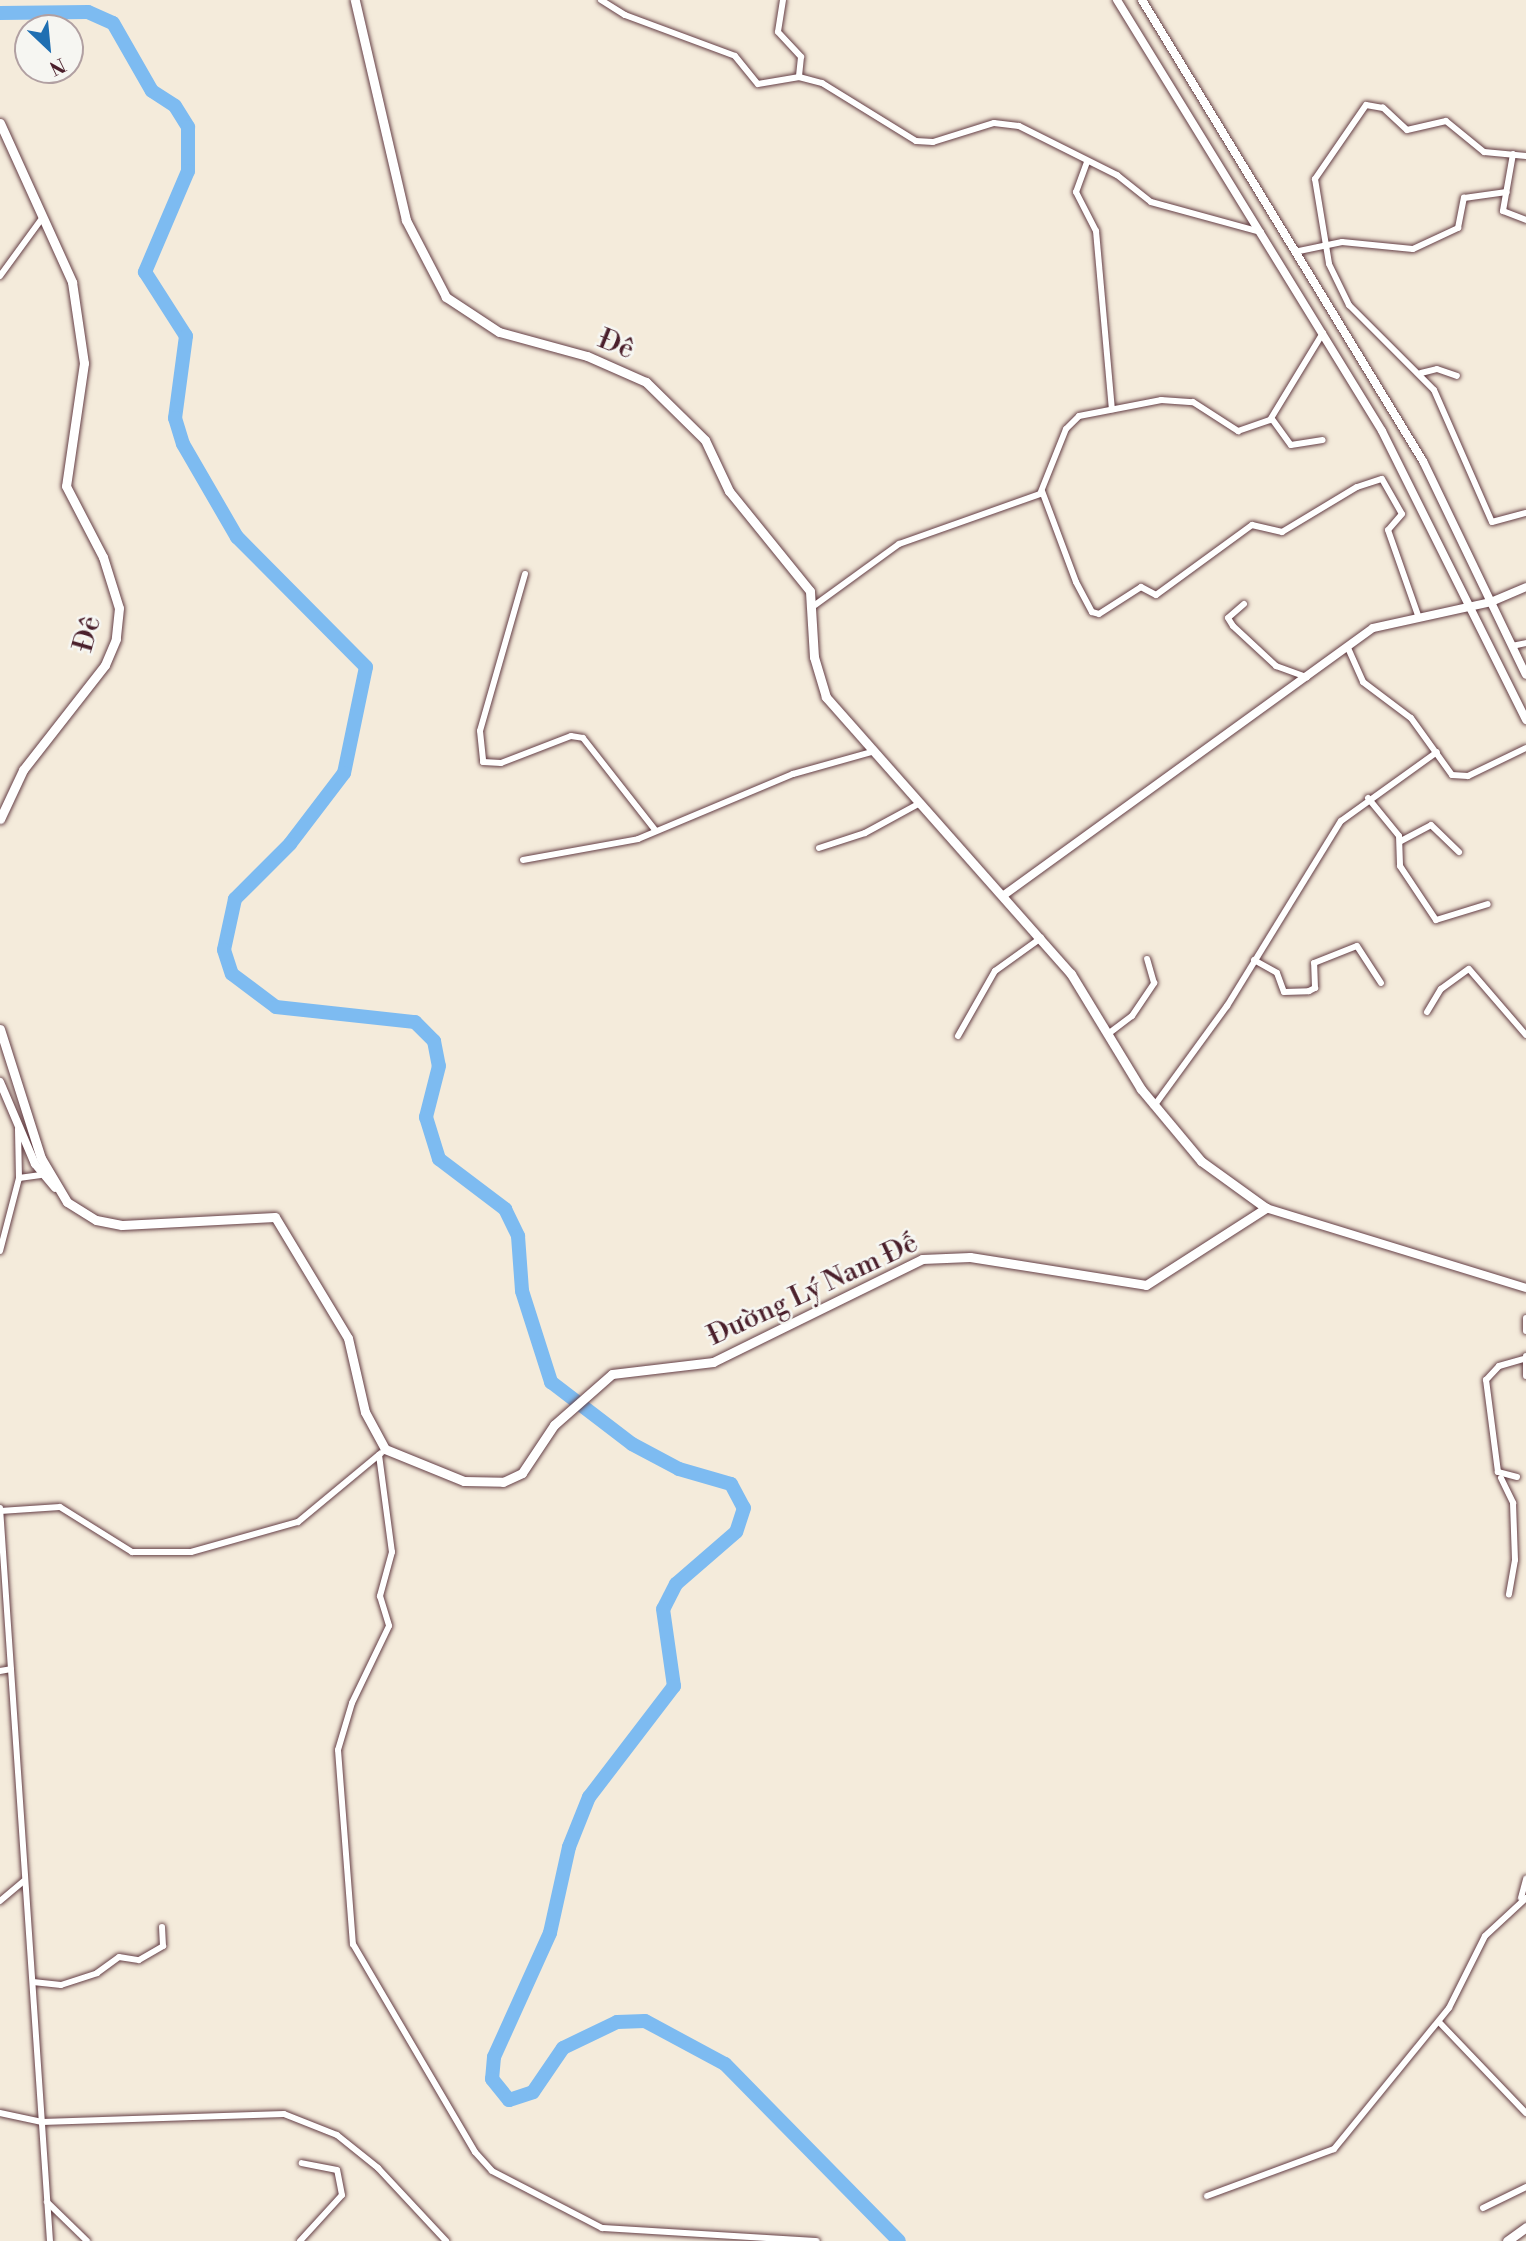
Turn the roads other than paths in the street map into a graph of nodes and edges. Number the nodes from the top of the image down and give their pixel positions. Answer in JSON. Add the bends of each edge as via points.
{"nodes":[{"id":1,"x":355,"y":0,"type":"edge"},
{"id":2,"x":601,"y":0,"type":"edge"},
{"id":3,"x":783,"y":0,"type":"edge"},
{"id":4,"x":1117,"y":0,"type":"edge"},
{"id":5,"x":1142,"y":0,"type":"edge"},
{"id":6,"x":799,"y":77,"type":"junction"},
{"id":7,"x":0,"y":123,"type":"edge"},
{"id":8,"x":1513,"y":154,"type":"junction"},
{"id":9,"x":1526,"y":156,"type":"edge"},
{"id":10,"x":1087,"y":162,"type":"junction"},
{"id":11,"x":1507,"y":192,"type":"junction"},
{"id":12,"x":43,"y":216,"type":"junction"},
{"id":13,"x":1526,"y":220,"type":"edge"},
{"id":14,"x":1263,"y":232,"type":"junction"},
{"id":15,"x":1324,"y":243,"type":"junction"},
{"id":16,"x":1299,"y":251,"type":"junction"},
{"id":17,"x":0,"y":276,"type":"edge"},
{"id":18,"x":1323,"y":333,"type":"junction"},
{"id":19,"x":1421,"y":373,"type":"junction"},
{"id":20,"x":1457,"y":376,"type":"dead end"},
{"id":21,"x":1112,"y":409,"type":"junction"},
{"id":22,"x":1272,"y":419,"type":"junction"},
{"id":23,"x":1323,"y":439,"type":"dead end"},
{"id":24,"x":1042,"y":491,"type":"junction"},
{"id":25,"x":1526,"y":513,"type":"edge"},
{"id":26,"x":525,"y":574,"type":"dead end"},
{"id":27,"x":1526,"y":587,"type":"edge"},
{"id":28,"x":1491,"y":602,"type":"junction"},
{"id":29,"x":1244,"y":604,"type":"dead end"},
{"id":30,"x":816,"y":605,"type":"junction"},
{"id":31,"x":1471,"y":606,"type":"junction"},
{"id":32,"x":1418,"y":615,"type":"junction"},
{"id":33,"x":1526,"y":643,"type":"edge"},
{"id":34,"x":1512,"y":646,"type":"junction"},
{"id":35,"x":1348,"y":648,"type":"junction"},
{"id":36,"x":1526,"y":675,"type":"edge"},
{"id":37,"x":1307,"y":677,"type":"junction"},
{"id":38,"x":1526,"y":720,"type":"edge"},
{"id":39,"x":1526,"y":748,"type":"edge"},
{"id":40,"x":872,"y":752,"type":"junction"},
{"id":41,"x":1437,"y":752,"type":"junction"},
{"id":42,"x":1368,"y":798,"type":"junction"},
{"id":43,"x":920,"y":803,"type":"junction"},
{"id":44,"x":0,"y":819,"type":"edge"},
{"id":45,"x":656,"y":831,"type":"junction"},
{"id":46,"x":1401,"y":842,"type":"junction"},
{"id":47,"x":819,"y":848,"type":"dead end"},
{"id":48,"x":1460,"y":852,"type":"dead end"},
{"id":49,"x":523,"y":860,"type":"dead end"},
{"id":50,"x":1004,"y":895,"type":"junction"},
{"id":51,"x":1488,"y":904,"type":"dead end"},
{"id":52,"x":1041,"y":938,"type":"junction"},
{"id":53,"x":1147,"y":958,"type":"dead end"},
{"id":54,"x":1254,"y":960,"type":"junction"},
{"id":55,"x":1381,"y":983,"type":"dead end"},
{"id":56,"x":1427,"y":1012,"type":"dead end"},
{"id":57,"x":0,"y":1030,"type":"edge"},
{"id":58,"x":1108,"y":1034,"type":"junction"},
{"id":59,"x":1526,"y":1035,"type":"edge"},
{"id":60,"x":958,"y":1036,"type":"dead end"},
{"id":61,"x":0,"y":1082,"type":"edge"},
{"id":62,"x":1154,"y":1106,"type":"junction"},
{"id":63,"x":19,"y":1120,"type":"junction"},
{"id":64,"x":41,"y":1175,"type":"junction"},
{"id":65,"x":19,"y":1178,"type":"junction"},
{"id":66,"x":55,"y":1188,"type":"junction"},
{"id":67,"x":1266,"y":1208,"type":"junction"},
{"id":68,"x":0,"y":1251,"type":"edge"},
{"id":69,"x":1526,"y":1289,"type":"edge"},
{"id":70,"x":1526,"y":1318,"type":"edge"},
{"id":71,"x":1526,"y":1331,"type":"edge"},
{"id":72,"x":1525,"y":1358,"type":"edge"},
{"id":73,"x":1526,"y":1376,"type":"edge"},
{"id":74,"x":382,"y":1452,"type":"junction"},
{"id":75,"x":1500,"y":1476,"type":"junction"},
{"id":76,"x":1517,"y":1477,"type":"dead end"},
{"id":77,"x":0,"y":1510,"type":"edge"},
{"id":78,"x":0,"y":1545,"type":"edge"},
{"id":79,"x":1509,"y":1594,"type":"dead end"},
{"id":80,"x":11,"y":1669,"type":"junction"},
{"id":81,"x":0,"y":1671,"type":"edge"},
{"id":82,"x":1526,"y":1879,"type":"edge"},
{"id":83,"x":24,"y":1881,"type":"junction"},
{"id":84,"x":1524,"y":1898,"type":"edge"},
{"id":85,"x":0,"y":1901,"type":"edge"},
{"id":86,"x":162,"y":1927,"type":"dead end"},
{"id":87,"x":33,"y":1982,"type":"junction"},
{"id":88,"x":1439,"y":2022,"type":"junction"},
{"id":89,"x":0,"y":2113,"type":"edge"},
{"id":90,"x":1526,"y":2113,"type":"edge"},
{"id":91,"x":42,"y":2122,"type":"junction"},
{"id":92,"x":302,"y":2163,"type":"dead end"},
{"id":93,"x":1526,"y":2187,"type":"edge"},
{"id":94,"x":1208,"y":2196,"type":"dead end"},
{"id":95,"x":47,"y":2202,"type":"junction"},
{"id":96,"x":1483,"y":2208,"type":"dead end"},
{"id":97,"x":1526,"y":2227,"type":"edge"},
{"id":98,"x":50,"y":2241,"type":"edge"},
{"id":99,"x":87,"y":2241,"type":"edge"},
{"id":100,"x":300,"y":2241,"type":"edge"},
{"id":101,"x":446,"y":2241,"type":"edge"},
{"id":102,"x":817,"y":2241,"type":"edge"},
{"id":103,"x":1507,"y":2241,"type":"edge"}],
"edges":[{"from":1,"to":30,"type":"main road","name":"Đê","via":[[406,220],[446,297],[499,332],[587,356],[646,382],[705,440],[729,491],[802,578]]},
{"from":2,"to":6,"type":"street","via":[[735,56],[758,83]]},
{"from":3,"to":6,"type":"street","via":[[778,32],[801,57]]},
{"from":4,"to":14,"type":"street"},
{"from":5,"to":16,"type":"street"},
{"from":6,"to":10,"type":"street","via":[[831,87],[916,141],[1007,123]]},
{"from":7,"to":12,"type":"main road","name":"Đê"},
{"from":8,"to":9,"type":"street"},
{"from":8,"to":11,"type":"street"},
{"from":8,"to":15,"type":"street","via":[[1480,150],[1446,121],[1404,129],[1383,108],[1366,105],[1315,175]]},
{"from":10,"to":14,"type":"street","via":[[1162,207]]},
{"from":10,"to":21,"type":"street","via":[[1076,192],[1096,231]]},
{"from":11,"to":13,"type":"street","via":[[1504,213]]},
{"from":11,"to":15,"type":"street","via":[[1464,198],[1458,228],[1413,249]]},
{"from":12,"to":17,"type":"street"},
{"from":12,"to":44,"type":"main road","name":"Đê","via":[[72,282],[84,363],[66,486],[103,557],[119,608],[117,639],[105,665],[23,770]]},
{"from":14,"to":18,"type":"street"},
{"from":15,"to":16,"type":"street"},
{"from":15,"to":19,"type":"street","via":[[1349,305]]},
{"from":16,"to":28,"type":"street","via":[[1423,461]]},
{"from":18,"to":22,"type":"street"},
{"from":18,"to":31,"type":"street","via":[[1382,431]]},
{"from":19,"to":20,"type":"street","via":[[1432,369]]},
{"from":19,"to":25,"type":"street","via":[[1492,522]]},
{"from":21,"to":22,"type":"street","via":[[1188,401],[1241,432]]},
{"from":21,"to":24,"type":"street","via":[[1071,422]]},
{"from":22,"to":23,"type":"street","via":[[1291,445]]},
{"from":24,"to":30,"type":"street","via":[[909,539]]},
{"from":24,"to":32,"type":"street","via":[[1076,582],[1092,612],[1099,614],[1140,587],[1156,595],[1252,525],[1282,532],[1357,486],[1382,479],[1402,514],[1388,530]]},
{"from":26,"to":45,"type":"street","via":[[483,720],[481,757],[485,764],[501,763],[571,736],[583,738]]},
{"from":27,"to":28,"type":"street"},
{"from":28,"to":31,"type":"street"},
{"from":28,"to":34,"type":"street"},
{"from":29,"to":37,"type":"street","via":[[1228,618],[1233,626],[1276,666]]},
{"from":30,"to":40,"type":"main road","name":"Đê","via":[[819,681]]},
{"from":31,"to":32,"type":"street"},
{"from":31,"to":38,"type":"street"},
{"from":32,"to":35,"type":"street","via":[[1373,628]]},
{"from":33,"to":34,"type":"street"},
{"from":34,"to":36,"type":"street"},
{"from":35,"to":37,"type":"street"},
{"from":35,"to":41,"type":"street","via":[[1363,682],[1411,718]]},
{"from":37,"to":50,"type":"street"},
{"from":39,"to":41,"type":"street","via":[[1461,778]]},
{"from":40,"to":43,"type":"main road","name":"Đê"},
{"from":40,"to":45,"type":"street","via":[[793,774]]},
{"from":41,"to":42,"type":"street"},
{"from":42,"to":46,"type":"street"},
{"from":42,"to":54,"type":"street","via":[[1336,826]]},
{"from":43,"to":47,"type":"street","via":[[866,833]]},
{"from":43,"to":50,"type":"main road","name":"Đê"},
{"from":45,"to":49,"type":"street"},
{"from":46,"to":48,"type":"street","via":[[1431,825]]},
{"from":46,"to":51,"type":"street","via":[[1400,866],[1436,920]]},
{"from":50,"to":52,"type":"main road","name":"Đê"},
{"from":52,"to":58,"type":"main road","name":"Đê"},
{"from":52,"to":60,"type":"street","via":[[995,971]]},
{"from":53,"to":58,"type":"street","via":[[1154,984],[1132,1016]]},
{"from":54,"to":55,"type":"street","via":[[1277,973],[1284,992],[1309,991],[1315,988],[1314,962],[1357,946]]},
{"from":54,"to":62,"type":"street"},
{"from":56,"to":59,"type":"street","via":[[1441,989],[1469,970]]},
{"from":57,"to":66,"type":"main road"},
{"from":58,"to":62,"type":"main road","name":"Đê"},
{"from":61,"to":63,"type":"street"},
{"from":62,"to":67,"type":"main road","name":"Đê","via":[[1208,1168]]},
{"from":63,"to":64,"type":"street"},
{"from":63,"to":65,"type":"street"},
{"from":64,"to":65,"type":"street"},
{"from":64,"to":66,"type":"street"},
{"from":65,"to":68,"type":"street"},
{"from":66,"to":74,"type":"main road","via":[[80,1213],[108,1223],[267,1214],[281,1222],[348,1338],[365,1412]]},
{"from":67,"to":69,"type":"street"},
{"from":67,"to":74,"type":"main road","name":"Đường Lý Nam Đế","via":[[1146,1285],[970,1257],[922,1259],[713,1362],[620,1371],[591,1388],[557,1422],[532,1464],[503,1482],[464,1481]]},
{"from":70,"to":71,"type":"street"},
{"from":72,"to":73,"type":"street"},
{"from":72,"to":75,"type":"street","via":[[1499,1366],[1486,1380]]},
{"from":74,"to":77,"type":"street","via":[[298,1522],[191,1552],[132,1552],[60,1507]]},
{"from":74,"to":102,"type":"street","via":[[392,1552],[380,1596],[389,1626],[352,1703],[338,1750],[354,1944],[475,2152],[492,2171],[602,2228]]},
{"from":75,"to":76,"type":"street"},
{"from":75,"to":79,"type":"street","via":[[1513,1503],[1516,1560]]},
{"from":77,"to":78,"type":"street"},
{"from":78,"to":80,"type":"street"},
{"from":80,"to":81,"type":"street"},
{"from":80,"to":83,"type":"street"},
{"from":82,"to":84,"type":"street"},
{"from":83,"to":85,"type":"street"},
{"from":83,"to":87,"type":"street"},
{"from":84,"to":88,"type":"street","via":[[1485,1936]]},
{"from":86,"to":87,"type":"street","via":[[163,1946],[139,1959],[119,1957],[97,1973],[61,1985]]},
{"from":87,"to":91,"type":"street"},
{"from":88,"to":90,"type":"street"},
{"from":88,"to":94,"type":"street","via":[[1327,2155],[1225,2185]]},
{"from":89,"to":91,"type":"street"},
{"from":91,"to":95,"type":"street"},
{"from":91,"to":101,"type":"street","via":[[284,2114],[347,2143]]},
{"from":92,"to":100,"type":"street","via":[[337,2170],[342,2195]]},
{"from":93,"to":96,"type":"street"},
{"from":95,"to":98,"type":"street"},
{"from":95,"to":99,"type":"street"},
{"from":97,"to":103,"type":"main road"}]}
